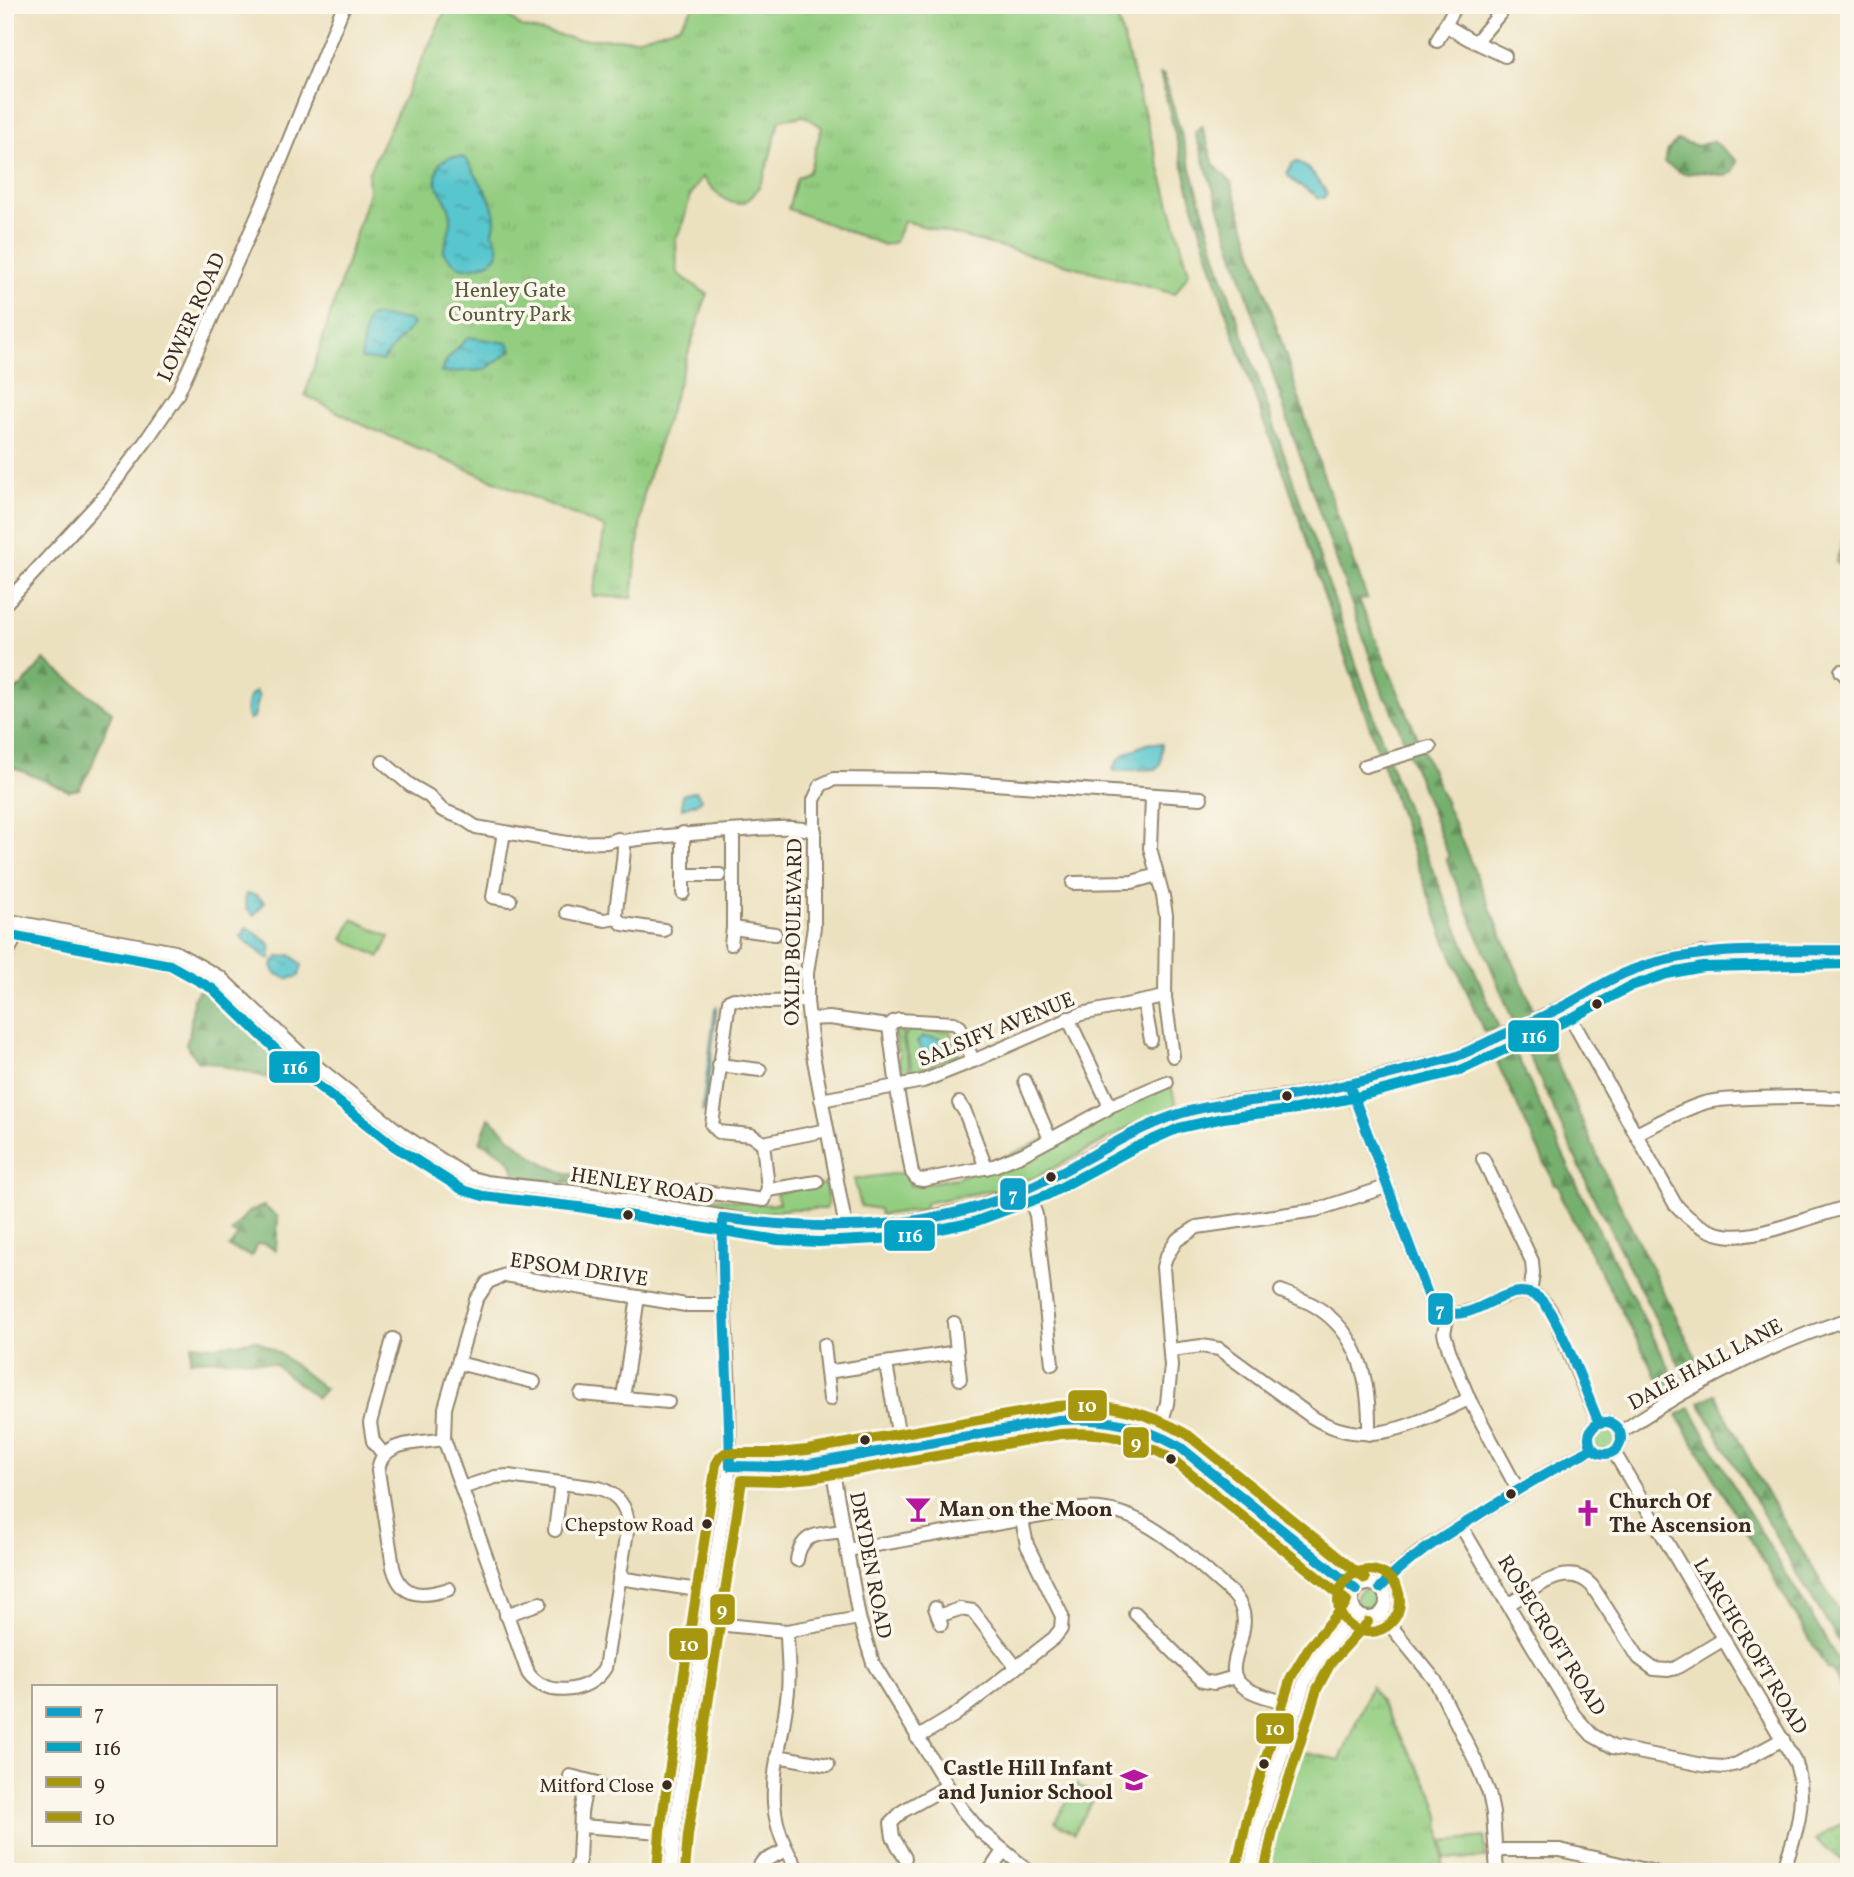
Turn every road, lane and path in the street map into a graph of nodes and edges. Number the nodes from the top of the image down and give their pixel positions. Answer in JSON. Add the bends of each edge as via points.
{"nodes":[{"id":1,"x":344,"y":5,"type":"edge"},
{"id":2,"x":1456,"y":5,"type":"edge"},
{"id":3,"x":1507,"y":5,"type":"edge"},
{"id":4,"x":1445,"y":25,"type":"junction"},
{"id":5,"x":1437,"y":41,"type":"dead end"},
{"id":6,"x":1476,"y":42,"type":"junction"},
{"id":7,"x":1505,"y":56,"type":"dead end"},
{"id":8,"x":5,"y":604,"type":"edge"},
{"id":9,"x":1430,"y":747,"type":"dead end"},
{"id":10,"x":383,"y":762,"type":"dead end"},
{"id":11,"x":1366,"y":766,"type":"dead end"},
{"id":12,"x":1152,"y":797,"type":"junction"},
{"id":13,"x":1201,"y":799,"type":"dead end"},
{"id":14,"x":733,"y":831,"type":"junction"},
{"id":15,"x":815,"y":831,"type":"junction"},
{"id":16,"x":504,"y":832,"type":"junction"},
{"id":17,"x":684,"y":833,"type":"junction"},
{"id":18,"x":621,"y":840,"type":"junction"},
{"id":19,"x":683,"y":875,"type":"junction"},
{"id":20,"x":720,"y":875,"type":"dead end"},
{"id":21,"x":1157,"y":875,"type":"junction"},
{"id":22,"x":1073,"y":883,"type":"dead end"},
{"id":23,"x":683,"y":892,"type":"dead end"},
{"id":24,"x":510,"y":900,"type":"dead end"},
{"id":25,"x":567,"y":912,"type":"dead end"},
{"id":26,"x":616,"y":918,"type":"junction"},
{"id":27,"x":5,"y":920,"type":"edge"},
{"id":28,"x":23,"y":925,"type":"junction"},
{"id":29,"x":733,"y":928,"type":"junction"},
{"id":30,"x":664,"y":930,"type":"dead end"},
{"id":31,"x":775,"y":934,"type":"dead end"},
{"id":32,"x":731,"y":944,"type":"dead end"},
{"id":33,"x":1849,"y":950,"type":"edge"},
{"id":34,"x":5,"y":956,"type":"edge"},
{"id":35,"x":1165,"y":997,"type":"junction"},
{"id":36,"x":807,"y":1001,"type":"junction"},
{"id":37,"x":1144,"y":1002,"type":"junction"},
{"id":38,"x":1564,"y":1006,"type":"junction"},
{"id":39,"x":1068,"y":1018,"type":"junction"},
{"id":40,"x":809,"y":1019,"type":"junction"},
{"id":41,"x":889,"y":1026,"type":"junction"},
{"id":42,"x":1151,"y":1040,"type":"dead end"},
{"id":43,"x":1173,"y":1056,"type":"dead end"},
{"id":44,"x":974,"y":1061,"type":"junction"},
{"id":45,"x":719,"y":1065,"type":"junction"},
{"id":46,"x":760,"y":1070,"type":"dead end"},
{"id":47,"x":1025,"y":1081,"type":"dead end"},
{"id":48,"x":1167,"y":1082,"type":"dead end"},
{"id":49,"x":1349,"y":1084,"type":"junction"},
{"id":50,"x":897,"y":1087,"type":"junction"},
{"id":51,"x":821,"y":1100,"type":"junction"},
{"id":52,"x":1849,"y":1100,"type":"edge"},
{"id":53,"x":959,"y":1103,"type":"dead end"},
{"id":54,"x":1108,"y":1107,"type":"junction"},
{"id":55,"x":827,"y":1130,"type":"junction"},
{"id":56,"x":1636,"y":1134,"type":"junction"},
{"id":57,"x":1049,"y":1139,"type":"junction"},
{"id":58,"x":763,"y":1143,"type":"junction"},
{"id":59,"x":1483,"y":1159,"type":"dead end"},
{"id":60,"x":986,"y":1168,"type":"junction"},
{"id":61,"x":817,"y":1182,"type":"dead end"},
{"id":62,"x":1386,"y":1187,"type":"junction"},
{"id":63,"x":768,"y":1190,"type":"junction"},
{"id":64,"x":696,"y":1191,"type":"dead end"},
{"id":65,"x":1031,"y":1201,"type":"dead end"},
{"id":66,"x":1849,"y":1206,"type":"edge"},
{"id":67,"x":723,"y":1218,"type":"junction"},
{"id":68,"x":846,"y":1227,"type":"junction"},
{"id":69,"x":1281,"y":1291,"type":"dead end"},
{"id":70,"x":1530,"y":1294,"type":"junction"},
{"id":71,"x":638,"y":1297,"type":"junction"},
{"id":72,"x":724,"y":1304,"type":"junction"},
{"id":73,"x":1448,"y":1314,"type":"junction"},
{"id":74,"x":1849,"y":1319,"type":"edge"},
{"id":75,"x":954,"y":1324,"type":"dead end"},
{"id":76,"x":388,"y":1344,"type":"dead end"},
{"id":77,"x":824,"y":1345,"type":"dead end"},
{"id":78,"x":1171,"y":1350,"type":"junction"},
{"id":79,"x":957,"y":1352,"type":"junction"},
{"id":80,"x":458,"y":1363,"type":"junction"},
{"id":81,"x":886,"y":1364,"type":"junction"},
{"id":82,"x":1052,"y":1364,"type":"dead end"},
{"id":83,"x":827,"y":1372,"type":"junction"},
{"id":84,"x":960,"y":1378,"type":"dead end"},
{"id":85,"x":534,"y":1382,"type":"dead end"},
{"id":86,"x":581,"y":1394,"type":"dead end"},
{"id":87,"x":623,"y":1398,"type":"junction"},
{"id":88,"x":830,"y":1399,"type":"dead end"},
{"id":89,"x":1469,"y":1399,"type":"junction"},
{"id":90,"x":668,"y":1402,"type":"dead end"},
{"id":91,"x":1599,"y":1423,"type":"junction"},
{"id":92,"x":1620,"y":1432,"type":"junction"},
{"id":93,"x":1158,"y":1434,"type":"junction"},
{"id":94,"x":1369,"y":1434,"type":"junction"},
{"id":95,"x":444,"y":1439,"type":"junction"},
{"id":96,"x":901,"y":1449,"type":"junction"},
{"id":97,"x":1592,"y":1449,"type":"junction"},
{"id":98,"x":1615,"y":1452,"type":"junction"},
{"id":99,"x":384,"y":1455,"type":"junction"},
{"id":100,"x":831,"y":1461,"type":"junction"},
{"id":101,"x":730,"y":1466,"type":"junction"},
{"id":102,"x":561,"y":1483,"type":"junction"},
{"id":103,"x":462,"y":1488,"type":"junction"},
{"id":104,"x":1518,"y":1490,"type":"junction"},
{"id":105,"x":1022,"y":1520,"type":"junction"},
{"id":106,"x":1461,"y":1526,"type":"junction"},
{"id":107,"x":555,"y":1530,"type":"dead end"},
{"id":108,"x":844,"y":1531,"type":"junction"},
{"id":109,"x":847,"y":1550,"type":"junction"},
{"id":110,"x":797,"y":1560,"type":"dead end"},
{"id":111,"x":619,"y":1578,"type":"junction"},
{"id":112,"x":1380,"y":1588,"type":"junction"},
{"id":113,"x":1356,"y":1590,"type":"junction"},
{"id":114,"x":711,"y":1592,"type":"junction"},
{"id":115,"x":443,"y":1595,"type":"dead end"},
{"id":116,"x":540,"y":1603,"type":"dead end"},
{"id":117,"x":1509,"y":1604,"type":"junction"},
{"id":118,"x":1135,"y":1613,"type":"dead end"},
{"id":119,"x":1357,"y":1613,"type":"junction"},
{"id":120,"x":1381,"y":1614,"type":"junction"},
{"id":121,"x":506,"y":1615,"type":"junction"},
{"id":122,"x":938,"y":1616,"type":"dead end"},
{"id":123,"x":859,"y":1618,"type":"junction"},
{"id":124,"x":706,"y":1623,"type":"junction"},
{"id":125,"x":787,"y":1631,"type":"junction"},
{"id":126,"x":1724,"y":1639,"type":"junction"},
{"id":127,"x":1016,"y":1667,"type":"junction"},
{"id":128,"x":1235,"y":1677,"type":"junction"},
{"id":129,"x":1296,"y":1705,"type":"junction"},
{"id":130,"x":917,"y":1738,"type":"junction"},
{"id":131,"x":1783,"y":1739,"type":"junction"},
{"id":132,"x":777,"y":1756,"type":"junction"},
{"id":133,"x":828,"y":1766,"type":"dead end"},
{"id":134,"x":570,"y":1776,"type":"dead end"},
{"id":135,"x":946,"y":1787,"type":"junction"},
{"id":136,"x":581,"y":1826,"type":"junction"},
{"id":137,"x":674,"y":1833,"type":"junction"},
{"id":138,"x":786,"y":1850,"type":"junction"},
{"id":139,"x":1496,"y":1850,"type":"junction"},
{"id":140,"x":1003,"y":1852,"type":"junction"},
{"id":141,"x":905,"y":1858,"type":"dead end"},
{"id":142,"x":575,"y":1872,"type":"edge"},
{"id":143,"x":671,"y":1872,"type":"edge"},
{"id":144,"x":756,"y":1872,"type":"edge"},
{"id":145,"x":800,"y":1872,"type":"edge"},
{"id":146,"x":989,"y":1872,"type":"edge"},
{"id":147,"x":1030,"y":1872,"type":"edge"},
{"id":148,"x":1250,"y":1872,"type":"edge"},
{"id":149,"x":1497,"y":1872,"type":"edge"},
{"id":150,"x":1655,"y":1872,"type":"edge"},
{"id":151,"x":1782,"y":1872,"type":"edge"}],
"edges":[{"from":1,"to":8,"type":"street","name":"LOWER ROAD","via":[[263,204],[177,395],[102,499]]},
{"from":2,"to":4,"type":"street"},
{"from":3,"to":6,"type":"street"},
{"from":4,"to":5,"type":"street"},
{"from":4,"to":6,"type":"street"},
{"from":6,"to":7,"type":"street"},
{"from":9,"to":11,"type":"street"},
{"from":10,"to":16,"type":"street","via":[[442,810],[476,828]]},
{"from":12,"to":13,"type":"street"},
{"from":12,"to":15,"type":"street","name":"OXLIP BOULEVARD","via":[[841,778],[824,782],[817,790]]},
{"from":12,"to":21,"type":"street","via":[[1150,848]]},
{"from":14,"to":15,"type":"street"},
{"from":14,"to":17,"type":"street"},
{"from":14,"to":29,"type":"street"},
{"from":15,"to":36,"type":"street","name":"OXLIP BOULEVARD","via":[[814,927]]},
{"from":16,"to":18,"type":"street","via":[[566,843]]},
{"from":16,"to":24,"type":"street","via":[[493,897]]},
{"from":17,"to":18,"type":"street"},
{"from":17,"to":19,"type":"street"},
{"from":18,"to":26,"type":"street","via":[[625,859]]},
{"from":19,"to":20,"type":"street"},
{"from":19,"to":23,"type":"street"},
{"from":21,"to":22,"type":"street","via":[[1132,882]]},
{"from":21,"to":35,"type":"street","via":[[1166,915]]},
{"from":25,"to":26,"type":"street"},
{"from":26,"to":30,"type":"street","via":[[623,924]]},
{"from":27,"to":28,"type":"street","name":"HENLEY ROAD"},
{"from":28,"to":34,"type":"street"},
{"from":28,"to":67,"type":"street","name":"HENLEY ROAD","via":[[175,953],[221,978],[301,1054],[403,1135],[464,1176]]},
{"from":29,"to":31,"type":"street"},
{"from":29,"to":32,"type":"street"},
{"from":33,"to":38,"type":"street","name":"HENLEY ROAD","via":[[1671,957],[1625,973]]},
{"from":35,"to":37,"type":"street","name":"SALSIFY AVENUE"},
{"from":35,"to":43,"type":"street"},
{"from":36,"to":40,"type":"street","name":"OXLIP BOULEVARD"},
{"from":36,"to":45,"type":"street","via":[[730,1000]]},
{"from":37,"to":39,"type":"street","name":"SALSIFY AVENUE"},
{"from":37,"to":42,"type":"street"},
{"from":38,"to":49,"type":"street","name":"HENLEY ROAD","via":[[1429,1065]]},
{"from":38,"to":56,"type":"street"},
{"from":39,"to":44,"type":"street","name":"SALSIFY AVENUE"},
{"from":39,"to":54,"type":"street"},
{"from":40,"to":41,"type":"street"},
{"from":40,"to":51,"type":"street","name":"OXLIP BOULEVARD"},
{"from":41,"to":44,"type":"street","via":[[899,1020],[956,1023]]},
{"from":41,"to":50,"type":"street"},
{"from":44,"to":50,"type":"street","name":"SALSIFY AVENUE"},
{"from":45,"to":46,"type":"street"},
{"from":45,"to":58,"type":"street","via":[[713,1128],[751,1135]]},
{"from":47,"to":57,"type":"street"},
{"from":48,"to":54,"type":"street"},
{"from":49,"to":62,"type":"street"},
{"from":49,"to":68,"type":"street","name":"HENLEY ROAD","via":[[1185,1112],[984,1205],[907,1222]]},
{"from":50,"to":51,"type":"street","name":"SALSIFY AVENUE"},
{"from":50,"to":60,"type":"street","via":[[915,1178]]},
{"from":51,"to":55,"type":"street","name":"OXLIP BOULEVARD"},
{"from":52,"to":56,"type":"street","via":[[1712,1101]]},
{"from":53,"to":60,"type":"street"},
{"from":54,"to":57,"type":"street"},
{"from":55,"to":58,"type":"street"},
{"from":55,"to":68,"type":"street","name":"OXLIP BOULEVARD"},
{"from":56,"to":66,"type":"street","via":[[1675,1204],[1696,1224],[1722,1235],[1749,1236]]},
{"from":57,"to":60,"type":"street"},
{"from":58,"to":63,"type":"street"},
{"from":59,"to":70,"type":"street","via":[[1532,1261]]},
{"from":61,"to":63,"type":"street"},
{"from":62,"to":73,"type":"street","via":[[1427,1295],[1436,1308]]},
{"from":62,"to":78,"type":"street","via":[[1316,1210],[1197,1227],[1183,1234],[1163,1267]]},
{"from":63,"to":64,"type":"street","via":[[762,1200]]},
{"from":65,"to":82,"type":"street"},
{"from":67,"to":68,"type":"street","name":"HENLEY ROAD","via":[[780,1226]]},
{"from":67,"to":72,"type":"street"},
{"from":69,"to":94,"type":"street","via":[[1324,1312],[1356,1349],[1367,1381]]},
{"from":70,"to":73,"type":"street","via":[[1512,1293],[1468,1312]]},
{"from":70,"to":91,"type":"street","via":[[1552,1313]]},
{"from":71,"to":72,"type":"street","name":"EPSOM DRIVE","via":[[686,1305]]},
{"from":71,"to":80,"type":"street","name":"EPSOM DRIVE","via":[[498,1276],[479,1294]]},
{"from":71,"to":87,"type":"street"},
{"from":72,"to":101,"type":"street"},
{"from":73,"to":89,"type":"street","via":[[1445,1341]]},
{"from":74,"to":92,"type":"street","name":"DALE HALL LANE","via":[[1787,1340],[1664,1403]]},
{"from":75,"to":79,"type":"street"},
{"from":76,"to":99,"type":"street","via":[[370,1423],[374,1444]]},
{"from":77,"to":83,"type":"street"},
{"from":78,"to":93,"type":"street","via":[[1167,1404]]},
{"from":78,"to":94,"type":"street","via":[[1219,1349],[1321,1423]]},
{"from":79,"to":81,"type":"street"},
{"from":79,"to":84,"type":"street"},
{"from":80,"to":85,"type":"street"},
{"from":80,"to":95,"type":"street","name":"EPSOM DRIVE","via":[[445,1408]]},
{"from":81,"to":83,"type":"street"},
{"from":81,"to":96,"type":"street"},
{"from":83,"to":88,"type":"street"},
{"from":86,"to":87,"type":"street"},
{"from":87,"to":90,"type":"street"},
{"from":89,"to":94,"type":"street","via":[[1404,1428]]},
{"from":89,"to":104,"type":"street"},
{"from":91,"to":92,"type":"street","via":[[1609,1422]]},
{"from":91,"to":97,"type":"street","via":[[1589,1434]]},
{"from":92,"to":98,"type":"street"},
{"from":93,"to":96,"type":"street","via":[[1118,1421],[1077,1418]]},
{"from":93,"to":113,"type":"street","via":[[1195,1458]]},
{"from":95,"to":99,"type":"street","via":[[394,1447]]},
{"from":95,"to":103,"type":"street","name":"EPSOM DRIVE"},
{"from":96,"to":100,"type":"street"},
{"from":97,"to":98,"type":"street","via":[[1600,1454]]},
{"from":97,"to":104,"type":"street"},
{"from":98,"to":126,"type":"street","name":"LARCHCROFT ROAD"},
{"from":99,"to":115,"type":"street","via":[[377,1471],[396,1576],[411,1592]]},
{"from":100,"to":101,"type":"street"},
{"from":100,"to":108,"type":"street","name":"DRYDEN ROAD"},
{"from":101,"to":114,"type":"street"},
{"from":102,"to":103,"type":"street","via":[[501,1476]]},
{"from":102,"to":107,"type":"street"},
{"from":102,"to":111,"type":"street","via":[[610,1492],[624,1506],[628,1525]]},
{"from":103,"to":121,"type":"street","name":"EPSOM DRIVE"},
{"from":104,"to":106,"type":"street"},
{"from":105,"to":109,"type":"street"},
{"from":105,"to":127,"type":"street","via":[[1027,1545],[1063,1619],[1057,1635]]},
{"from":105,"to":128,"type":"street","via":[[1095,1508],[1127,1514],[1151,1527],[1240,1603],[1245,1623],[1234,1660]]},
{"from":106,"to":112,"type":"street","via":[[1422,1549]]},
{"from":106,"to":117,"type":"street","name":"ROSECROFT ROAD"},
{"from":108,"to":109,"type":"street","name":"DRYDEN ROAD"},
{"from":108,"to":110,"type":"street","via":[[807,1539]]},
{"from":109,"to":123,"type":"street","name":"DRYDEN ROAD"},
{"from":111,"to":114,"type":"street"},
{"from":111,"to":121,"type":"street","name":"EPSOM DRIVE","via":[[606,1668],[587,1686],[550,1689],[537,1683],[528,1673]]},
{"from":112,"to":113,"type":"street","via":[[1367,1584]]},
{"from":112,"to":120,"type":"street","via":[[1387,1600]]},
{"from":113,"to":119,"type":"street","via":[[1352,1604]]},
{"from":114,"to":124,"type":"street"},
{"from":116,"to":121,"type":"street"},
{"from":117,"to":126,"type":"street","via":[[1557,1576],[1582,1577],[1639,1658],[1659,1670],[1676,1668]]},
{"from":117,"to":131,"type":"street","name":"ROSECROFT ROAD","via":[[1574,1715],[1607,1745],[1724,1767]]},
{"from":118,"to":128,"type":"street","via":[[1203,1681]]},
{"from":119,"to":120,"type":"street","via":[[1369,1618]]},
{"from":119,"to":129,"type":"street","via":[[1313,1665]]},
{"from":120,"to":139,"type":"street","via":[[1423,1664],[1447,1702],[1489,1793]]},
{"from":122,"to":127,"type":"street","via":[[960,1609],[973,1611]]},
{"from":123,"to":125,"type":"street"},
{"from":123,"to":130,"type":"street","name":"DRYDEN ROAD","via":[[873,1663]]},
{"from":124,"to":125,"type":"street"},
{"from":124,"to":137,"type":"street"},
{"from":125,"to":132,"type":"street","via":[[788,1693]]},
{"from":126,"to":131,"type":"street","name":"LARCHCROFT ROAD"},
{"from":127,"to":130,"type":"street"},
{"from":128,"to":129,"type":"street","via":[[1251,1691]]},
{"from":129,"to":148,"type":"street"},
{"from":130,"to":135,"type":"street","name":"DRYDEN ROAD"},
{"from":131,"to":151,"type":"street","name":"LARCHCROFT ROAD","via":[[1796,1763],[1802,1795],[1798,1828]]},
{"from":132,"to":133,"type":"street"},
{"from":132,"to":138,"type":"street","via":[[772,1799]]},
{"from":134,"to":136,"type":"street","via":[[592,1782],[582,1800]]},
{"from":135,"to":140,"type":"street","name":"DRYDEN ROAD","via":[[970,1820]]},
{"from":135,"to":141,"type":"street","via":[[891,1822]]},
{"from":136,"to":137,"type":"street"},
{"from":136,"to":142,"type":"street"},
{"from":137,"to":143,"type":"street"},
{"from":138,"to":144,"type":"street","via":[[762,1862]]},
{"from":138,"to":145,"type":"street"},
{"from":139,"to":149,"type":"street"},
{"from":139,"to":150,"type":"street","via":[[1560,1850]]},
{"from":140,"to":146,"type":"street"},
{"from":140,"to":147,"type":"street","name":"DRYDEN ROAD"}]}
